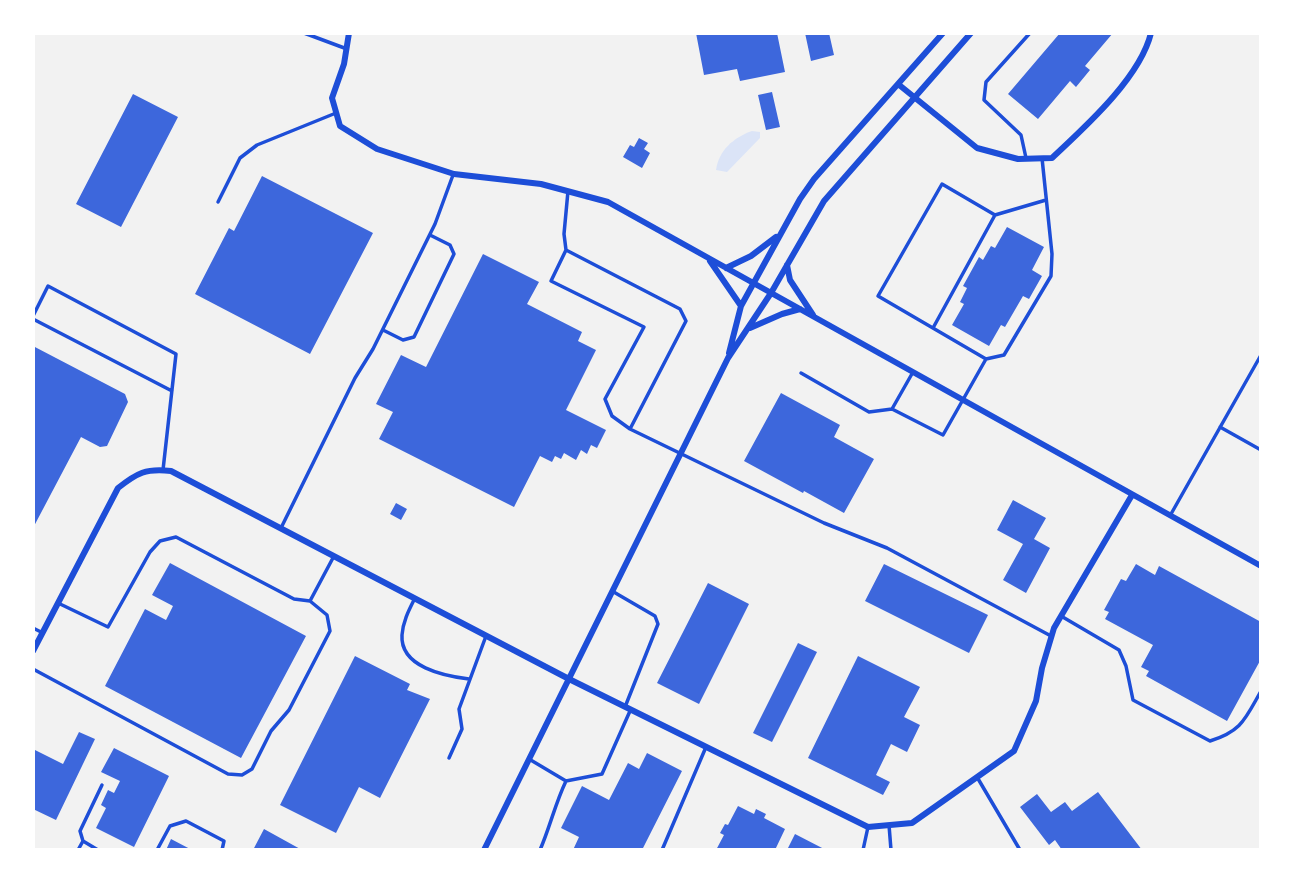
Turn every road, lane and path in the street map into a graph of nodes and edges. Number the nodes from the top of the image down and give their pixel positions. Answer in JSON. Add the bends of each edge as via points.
{"nodes":[{"id":1,"x":304,"y":33,"type":"edge"},
{"id":2,"x":349,"y":33,"type":"edge"},
{"id":3,"x":943,"y":33,"type":"edge"},
{"id":4,"x":971,"y":33,"type":"edge"},
{"id":5,"x":1030,"y":33,"type":"edge"},
{"id":6,"x":1151,"y":33,"type":"edge"},
{"id":7,"x":347,"y":49,"type":"junction"},
{"id":8,"x":898,"y":84,"type":"junction"},
{"id":9,"x":914,"y":98,"type":"junction"},
{"id":10,"x":337,"y":113,"type":"junction"},
{"id":11,"x":1026,"y":158,"type":"junction"},
{"id":12,"x":1042,"y":158,"type":"junction"},
{"id":13,"x":454,"y":174,"type":"junction"},
{"id":14,"x":568,"y":191,"type":"junction"},
{"id":15,"x":1046,"y":200,"type":"junction"},
{"id":16,"x":218,"y":202,"type":"dead end"},
{"id":17,"x":995,"y":215,"type":"junction"},
{"id":18,"x":781,"y":233,"type":"junction"},
{"id":19,"x":430,"y":235,"type":"junction"},
{"id":20,"x":566,"y":250,"type":"junction"},
{"id":21,"x":707,"y":257,"type":"junction"},
{"id":22,"x":787,"y":265,"type":"junction"},
{"id":23,"x":726,"y":268,"type":"junction"},
{"id":24,"x":753,"y":283,"type":"junction"},
{"id":25,"x":771,"y":293,"type":"junction"},
{"id":26,"x":741,"y":306,"type":"junction"},
{"id":27,"x":800,"y":309,"type":"junction"},
{"id":28,"x":815,"y":317,"type":"junction"},
{"id":29,"x":33,"y":318,"type":"edge"},
{"id":30,"x":933,"y":328,"type":"junction"},
{"id":31,"x":748,"y":329,"type":"junction"},
{"id":32,"x":383,"y":330,"type":"junction"},
{"id":33,"x":1261,"y":355,"type":"edge"},
{"id":34,"x":728,"y":358,"type":"junction"},
{"id":35,"x":986,"y":359,"type":"junction"},
{"id":36,"x":913,"y":372,"type":"junction"},
{"id":37,"x":802,"y":373,"type":"dead end"},
{"id":38,"x":172,"y":391,"type":"junction"},
{"id":39,"x":961,"y":400,"type":"junction"},
{"id":40,"x":892,"y":409,"type":"junction"},
{"id":41,"x":1220,"y":427,"type":"junction"},
{"id":42,"x":630,"y":429,"type":"junction"},
{"id":43,"x":1261,"y":450,"type":"edge"},
{"id":44,"x":679,"y":454,"type":"junction"},
{"id":45,"x":167,"y":470,"type":"junction"},
{"id":46,"x":1132,"y":495,"type":"junction"},
{"id":47,"x":1170,"y":516,"type":"junction"},
{"id":48,"x":281,"y":528,"type":"junction"},
{"id":49,"x":334,"y":556,"type":"junction"},
{"id":50,"x":1261,"y":566,"type":"edge"},
{"id":51,"x":612,"y":591,"type":"junction"},
{"id":52,"x":415,"y":598,"type":"junction"},
{"id":53,"x":310,"y":601,"type":"junction"},
{"id":54,"x":58,"y":603,"type":"junction"},
{"id":55,"x":1061,"y":616,"type":"junction"},
{"id":56,"x":33,"y":628,"type":"edge"},
{"id":57,"x":43,"y":633,"type":"junction"},
{"id":58,"x":486,"y":636,"type":"junction"},
{"id":59,"x":1052,"y":637,"type":"junction"},
{"id":60,"x":33,"y":651,"type":"edge"},
{"id":61,"x":33,"y":670,"type":"edge"},
{"id":62,"x":469,"y":679,"type":"junction"},
{"id":63,"x":569,"y":679,"type":"junction"},
{"id":64,"x":1261,"y":691,"type":"edge"},
{"id":65,"x":628,"y":708,"type":"junction"},
{"id":66,"x":706,"y":747,"type":"junction"},
{"id":67,"x":449,"y":758,"type":"dead end"},
{"id":68,"x":529,"y":759,"type":"junction"},
{"id":69,"x":978,"y":777,"type":"junction"},
{"id":70,"x":566,"y":781,"type":"junction"},
{"id":71,"x":102,"y":785,"type":"dead end"},
{"id":72,"x":889,"y":825,"type":"junction"},
{"id":73,"x":868,"y":827,"type":"junction"},
{"id":74,"x":83,"y":841,"type":"junction"},
{"id":75,"x":78,"y":850,"type":"edge"},
{"id":76,"x":98,"y":850,"type":"edge"},
{"id":77,"x":157,"y":850,"type":"edge"},
{"id":78,"x":222,"y":850,"type":"edge"},
{"id":79,"x":484,"y":850,"type":"edge"},
{"id":80,"x":540,"y":850,"type":"edge"},
{"id":81,"x":662,"y":850,"type":"edge"},
{"id":82,"x":863,"y":850,"type":"edge"},
{"id":83,"x":891,"y":850,"type":"edge"},
{"id":84,"x":1020,"y":850,"type":"edge"}],
"edges":[{"from":1,"to":7,"type":"lane"},
{"from":2,"to":7,"type":"street"},
{"from":3,"to":8,"type":"street"},
{"from":4,"to":9,"type":"street"},
{"from":5,"to":11,"type":"lane","via":[[986,82],[984,100],[1021,135]]},
{"from":6,"to":12,"type":"street","via":[[1125,83],[1052,158]]},
{"from":7,"to":10,"type":"street","via":[[332,98]]},
{"from":8,"to":9,"type":"street"},
{"from":8,"to":18,"type":"street","via":[[814,179]]},
{"from":9,"to":11,"type":"street","via":[[977,148]]},
{"from":9,"to":22,"type":"street","via":[[824,201]]},
{"from":10,"to":13,"type":"street","via":[[340,126],[377,149]]},
{"from":10,"to":16,"type":"lane","via":[[257,145],[240,158]]},
{"from":11,"to":12,"type":"street"},
{"from":12,"to":15,"type":"lane"},
{"from":13,"to":14,"type":"street"},
{"from":13,"to":19,"type":"lane"},
{"from":14,"to":20,"type":"lane"},
{"from":14,"to":21,"type":"street","via":[[608,202]]},
{"from":15,"to":17,"type":"lane"},
{"from":15,"to":35,"type":"lane","via":[[1051,276],[1004,355]]},
{"from":17,"to":30,"type":"lane"},
{"from":17,"to":30,"type":"lane","via":[[942,184],[878,296]]},
{"from":18,"to":23,"type":"street"},
{"from":18,"to":24,"type":"street"},
{"from":19,"to":32,"type":"lane"},
{"from":19,"to":32,"type":"lane","via":[[450,245],[454,254],[414,337],[403,340]]},
{"from":20,"to":42,"type":"lane","via":[[551,281],[644,327],[605,399],[612,416]]},
{"from":20,"to":42,"type":"lane","via":[[680,309],[685,321]]},
{"from":21,"to":23,"type":"street"},
{"from":21,"to":26,"type":"street"},
{"from":22,"to":25,"type":"street"},
{"from":22,"to":28,"type":"street","via":[[790,280]]},
{"from":23,"to":24,"type":"street"},
{"from":24,"to":25,"type":"street"},
{"from":24,"to":26,"type":"street"},
{"from":25,"to":27,"type":"street"},
{"from":25,"to":31,"type":"street"},
{"from":26,"to":34,"type":"street"},
{"from":27,"to":28,"type":"street"},
{"from":27,"to":31,"type":"street"},
{"from":28,"to":36,"type":"street"},
{"from":29,"to":38,"type":"lane"},
{"from":29,"to":38,"type":"lane","via":[[48,286],[176,354]]},
{"from":30,"to":35,"type":"lane"},
{"from":31,"to":34,"type":"street"},
{"from":32,"to":48,"type":"lane"},
{"from":33,"to":41,"type":"lane"},
{"from":34,"to":44,"type":"street"},
{"from":35,"to":39,"type":"lane"},
{"from":36,"to":39,"type":"street"},
{"from":36,"to":40,"type":"lane"},
{"from":37,"to":40,"type":"lane","via":[[869,412]]},
{"from":38,"to":45,"type":"lane"},
{"from":39,"to":40,"type":"lane","via":[[943,435]]},
{"from":39,"to":46,"type":"street"},
{"from":41,"to":43,"type":"lane"},
{"from":41,"to":47,"type":"lane"},
{"from":42,"to":44,"type":"lane"},
{"from":44,"to":51,"type":"street"},
{"from":44,"to":59,"type":"lane","via":[[887,548]]},
{"from":45,"to":48,"type":"street"},
{"from":45,"to":54,"type":"street","via":[[136,474],[118,488]]},
{"from":46,"to":47,"type":"street"},
{"from":46,"to":55,"type":"street"},
{"from":47,"to":50,"type":"street"},
{"from":48,"to":49,"type":"street"},
{"from":49,"to":52,"type":"street"},
{"from":49,"to":53,"type":"lane"},
{"from":51,"to":63,"type":"street"},
{"from":51,"to":65,"type":"lane","via":[[655,616],[658,624]]},
{"from":52,"to":58,"type":"street"},
{"from":52,"to":62,"type":"lane","via":[[401,637],[408,654],[429,670]]},
{"from":53,"to":54,"type":"lane","via":[[294,599],[176,537],[160,541],[150,552],[108,627]]},
{"from":53,"to":61,"type":"lane","via":[[327,615],[330,631],[289,709],[251,769],[242,775],[228,774]]},
{"from":54,"to":57,"type":"street"},
{"from":55,"to":59,"type":"street"},
{"from":55,"to":64,"type":"lane","via":[[1119,650],[1133,700],[1210,741],[1242,725]]},
{"from":56,"to":57,"type":"lane"},
{"from":57,"to":60,"type":"street"},
{"from":58,"to":62,"type":"lane"},
{"from":58,"to":63,"type":"street"},
{"from":59,"to":69,"type":"street","via":[[1037,701],[1014,751]]},
{"from":62,"to":67,"type":"lane","via":[[459,709],[462,729]]},
{"from":63,"to":65,"type":"street"},
{"from":63,"to":68,"type":"street"},
{"from":65,"to":66,"type":"street"},
{"from":65,"to":70,"type":"lane","via":[[602,774]]},
{"from":66,"to":73,"type":"street"},
{"from":66,"to":81,"type":"lane"},
{"from":68,"to":70,"type":"lane"},
{"from":68,"to":79,"type":"street"},
{"from":69,"to":72,"type":"street","via":[[912,823]]},
{"from":69,"to":84,"type":"lane"},
{"from":70,"to":80,"type":"lane"},
{"from":71,"to":74,"type":"lane","via":[[80,831]]},
{"from":72,"to":73,"type":"street"},
{"from":72,"to":83,"type":"lane"},
{"from":73,"to":82,"type":"lane"},
{"from":74,"to":75,"type":"lane"},
{"from":74,"to":76,"type":"lane"},
{"from":77,"to":78,"type":"lane","via":[[170,826],[186,821],[224,841]]}]}
